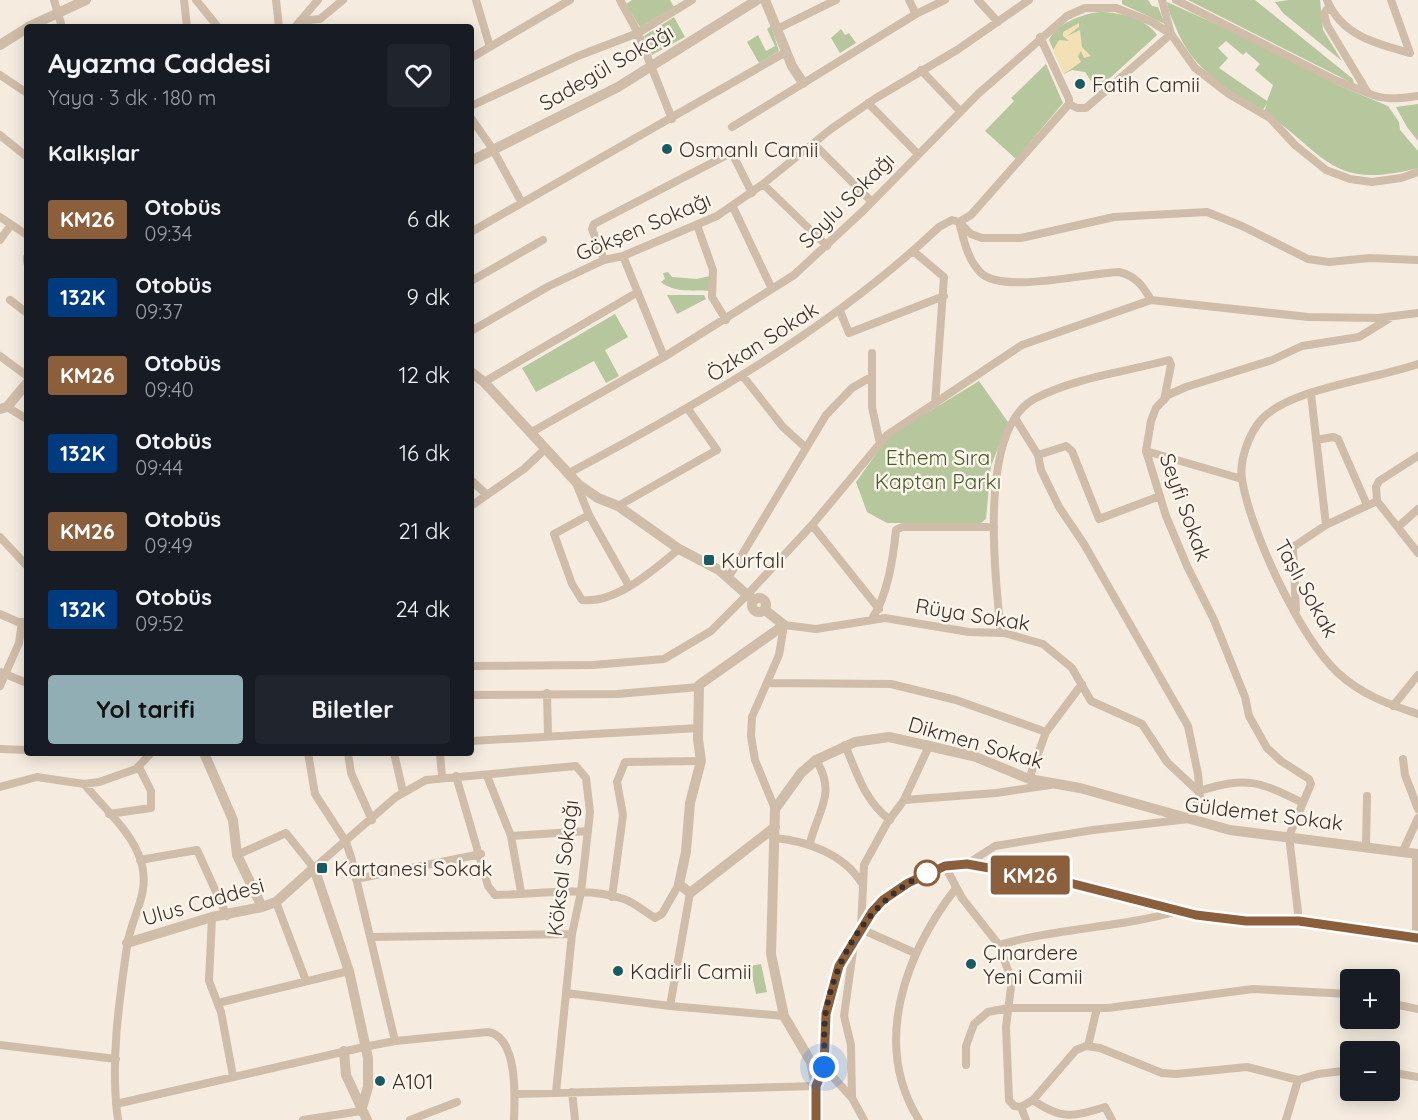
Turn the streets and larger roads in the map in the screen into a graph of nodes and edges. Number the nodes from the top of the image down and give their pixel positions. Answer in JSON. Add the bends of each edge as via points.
{"nodes":[{"id":1,"x":54,"y":0,"type":"edge"},
{"id":2,"x":87,"y":0,"type":"edge"},
{"id":3,"x":184,"y":0,"type":"edge"},
{"id":4,"x":196,"y":0,"type":"edge"},
{"id":5,"x":276,"y":0,"type":"edge"},
{"id":6,"x":318,"y":0,"type":"edge"},
{"id":7,"x":343,"y":0,"type":"edge"},
{"id":8,"x":476,"y":0,"type":"edge"},
{"id":9,"x":570,"y":0,"type":"edge"},
{"id":10,"x":620,"y":0,"type":"edge"},
{"id":11,"x":693,"y":0,"type":"edge"},
{"id":12,"x":757,"y":0,"type":"edge"},
{"id":13,"x":765,"y":0,"type":"edge"},
{"id":14,"x":836,"y":0,"type":"edge"},
{"id":15,"x":909,"y":0,"type":"edge"},
{"id":16,"x":945,"y":0,"type":"edge"},
{"id":17,"x":978,"y":0,"type":"edge"},
{"id":18,"x":1029,"y":0,"type":"edge"},
{"id":19,"x":1162,"y":0,"type":"edge"},
{"id":20,"x":1176,"y":0,"type":"edge"},
{"id":21,"x":1391,"y":0,"type":"edge"},
{"id":22,"x":1328,"y":3,"type":"edge"},
{"id":23,"x":58,"y":12,"type":"junction"},
{"id":24,"x":916,"y":14,"type":"junction"},
{"id":25,"x":998,"y":22,"type":"junction"},
{"id":26,"x":34,"y":24,"type":"edge"},
{"id":27,"x":61,"y":24,"type":"edge"},
{"id":28,"x":187,"y":24,"type":"edge"},
{"id":29,"x":216,"y":24,"type":"edge"},
{"id":30,"x":279,"y":24,"type":"edge"},
{"id":31,"x":298,"y":24,"type":"edge"},
{"id":32,"x":777,"y":29,"type":"junction"},
{"id":33,"x":24,"y":30,"type":"edge"},
{"id":34,"x":638,"y":33,"type":"junction"},
{"id":35,"x":1171,"y":33,"type":"junction"},
{"id":36,"x":1040,"y":37,"type":"junction"},
{"id":37,"x":0,"y":45,"type":"edge"},
{"id":38,"x":490,"y":47,"type":"junction"},
{"id":39,"x":786,"y":52,"type":"junction"},
{"id":40,"x":1414,"y":52,"type":"edge"},
{"id":41,"x":474,"y":56,"type":"edge"},
{"id":42,"x":649,"y":67,"type":"junction"},
{"id":43,"x":921,"y":70,"type":"junction"},
{"id":44,"x":0,"y":75,"type":"edge"},
{"id":45,"x":802,"y":83,"type":"junction"},
{"id":46,"x":24,"y":91,"type":"edge"},
{"id":47,"x":1368,"y":93,"type":"junction"},
{"id":48,"x":1418,"y":96,"type":"edge"},
{"id":49,"x":868,"y":103,"type":"junction"},
{"id":50,"x":1069,"y":104,"type":"junction"},
{"id":51,"x":474,"y":105,"type":"edge"},
{"id":52,"x":960,"y":111,"type":"junction"},
{"id":53,"x":672,"y":119,"type":"junction"},
{"id":54,"x":732,"y":127,"type":"dead end"},
{"id":55,"x":474,"y":128,"type":"edge"},
{"id":56,"x":0,"y":135,"type":"edge"},
{"id":57,"x":814,"y":144,"type":"junction"},
{"id":58,"x":492,"y":148,"type":"junction"},
{"id":59,"x":917,"y":153,"type":"junction"},
{"id":60,"x":24,"y":155,"type":"edge"},
{"id":61,"x":474,"y":159,"type":"edge"},
{"id":62,"x":1418,"y":172,"type":"edge"},
{"id":63,"x":764,"y":184,"type":"junction"},
{"id":64,"x":752,"y":193,"type":"junction"},
{"id":65,"x":872,"y":202,"type":"junction"},
{"id":66,"x":522,"y":203,"type":"junction"},
{"id":67,"x":733,"y":207,"type":"junction"},
{"id":68,"x":0,"y":217,"type":"edge"},
{"id":69,"x":959,"y":222,"type":"junction"},
{"id":70,"x":10,"y":225,"type":"junction"},
{"id":71,"x":697,"y":225,"type":"junction"},
{"id":72,"x":474,"y":230,"type":"edge"},
{"id":73,"x":24,"y":233,"type":"edge"},
{"id":74,"x":0,"y":240,"type":"edge"},
{"id":75,"x":543,"y":240,"type":"dead end"},
{"id":76,"x":827,"y":246,"type":"junction"},
{"id":77,"x":913,"y":251,"type":"junction"},
{"id":78,"x":623,"y":256,"type":"junction"},
{"id":79,"x":604,"y":260,"type":"junction"},
{"id":80,"x":1418,"y":260,"type":"edge"},
{"id":81,"x":474,"y":279,"type":"edge"},
{"id":82,"x":772,"y":289,"type":"junction"},
{"id":83,"x":638,"y":292,"type":"junction"},
{"id":84,"x":944,"y":296,"type":"junction"},
{"id":85,"x":10,"y":300,"type":"dead end"},
{"id":86,"x":1151,"y":300,"type":"junction"},
{"id":87,"x":24,"y":311,"type":"edge"},
{"id":88,"x":840,"y":311,"type":"junction"},
{"id":89,"x":1418,"y":313,"type":"edge"},
{"id":90,"x":1393,"y":316,"type":"junction"},
{"id":91,"x":726,"y":320,"type":"junction"},
{"id":92,"x":474,"y":329,"type":"edge"},
{"id":93,"x":872,"y":353,"type":"dead end"},
{"id":94,"x":0,"y":356,"type":"edge"},
{"id":95,"x":664,"y":357,"type":"junction"},
{"id":96,"x":1418,"y":364,"type":"edge"},
{"id":97,"x":24,"y":374,"type":"edge"},
{"id":98,"x":742,"y":375,"type":"junction"},
{"id":99,"x":871,"y":377,"type":"junction"},
{"id":100,"x":476,"y":379,"type":"edge"},
{"id":101,"x":24,"y":386,"type":"edge"},
{"id":102,"x":1311,"y":394,"type":"junction"},
{"id":103,"x":1164,"y":399,"type":"junction"},
{"id":104,"x":935,"y":404,"type":"junction"},
{"id":105,"x":3,"y":408,"type":"edge"},
{"id":106,"x":688,"y":409,"type":"junction"},
{"id":107,"x":24,"y":418,"type":"edge"},
{"id":108,"x":1015,"y":418,"type":"junction"},
{"id":109,"x":530,"y":433,"type":"junction"},
{"id":110,"x":1316,"y":440,"type":"junction"},
{"id":111,"x":880,"y":444,"type":"junction"},
{"id":112,"x":805,"y":447,"type":"junction"},
{"id":113,"x":544,"y":450,"type":"junction"},
{"id":114,"x":1146,"y":451,"type":"junction"},
{"id":115,"x":1038,"y":455,"type":"junction"},
{"id":116,"x":1418,"y":456,"type":"edge"},
{"id":117,"x":572,"y":477,"type":"junction"},
{"id":118,"x":1242,"y":479,"type":"junction"},
{"id":119,"x":474,"y":483,"type":"edge"},
{"id":120,"x":487,"y":495,"type":"junction"},
{"id":121,"x":1160,"y":496,"type":"junction"},
{"id":122,"x":1377,"y":501,"type":"junction"},
{"id":123,"x":474,"y":504,"type":"edge"},
{"id":124,"x":1367,"y":505,"type":"junction"},
{"id":125,"x":618,"y":506,"type":"junction"},
{"id":126,"x":1418,"y":509,"type":"edge"},
{"id":127,"x":589,"y":515,"type":"junction"},
{"id":128,"x":812,"y":525,"type":"junction"},
{"id":129,"x":1326,"y":525,"type":"junction"},
{"id":130,"x":994,"y":527,"type":"junction"},
{"id":131,"x":1398,"y":527,"type":"junction"},
{"id":132,"x":0,"y":537,"type":"edge"},
{"id":133,"x":679,"y":549,"type":"junction"},
{"id":134,"x":1418,"y":553,"type":"edge"},
{"id":135,"x":24,"y":563,"type":"edge"},
{"id":136,"x":728,"y":578,"type":"junction"},
{"id":137,"x":629,"y":586,"type":"junction"},
{"id":138,"x":750,"y":597,"type":"junction"},
{"id":139,"x":879,"y":609,"type":"junction"},
{"id":140,"x":1297,"y":613,"type":"junction"},
{"id":141,"x":0,"y":614,"type":"edge"},
{"id":142,"x":872,"y":619,"type":"junction"},
{"id":143,"x":24,"y":622,"type":"edge"},
{"id":144,"x":784,"y":625,"type":"junction"},
{"id":145,"x":24,"y":626,"type":"edge"},
{"id":146,"x":1001,"y":633,"type":"junction"},
{"id":147,"x":474,"y":666,"type":"edge"},
{"id":148,"x":2,"y":673,"type":"edge"},
{"id":149,"x":1418,"y":675,"type":"edge"},
{"id":150,"x":24,"y":682,"type":"edge"},
{"id":151,"x":767,"y":683,"type":"junction"},
{"id":152,"x":1082,"y":684,"type":"junction"},
{"id":153,"x":0,"y":686,"type":"edge"},
{"id":154,"x":699,"y":687,"type":"junction"},
{"id":155,"x":548,"y":693,"type":"junction"},
{"id":156,"x":474,"y":695,"type":"edge"},
{"id":157,"x":1393,"y":706,"type":"junction"},
{"id":158,"x":1418,"y":714,"type":"edge"},
{"id":159,"x":699,"y":728,"type":"junction"},
{"id":160,"x":1046,"y":732,"type":"junction"},
{"id":161,"x":548,"y":735,"type":"junction"},
{"id":162,"x":474,"y":741,"type":"edge"},
{"id":163,"x":845,"y":745,"type":"junction"},
{"id":164,"x":929,"y":746,"type":"junction"},
{"id":165,"x":0,"y":750,"type":"edge"},
{"id":166,"x":24,"y":750,"type":"edge"},
{"id":167,"x":148,"y":756,"type":"edge"},
{"id":168,"x":205,"y":756,"type":"edge"},
{"id":169,"x":309,"y":756,"type":"edge"},
{"id":170,"x":348,"y":756,"type":"edge"},
{"id":171,"x":395,"y":756,"type":"edge"},
{"id":172,"x":440,"y":756,"type":"edge"},
{"id":173,"x":1403,"y":759,"type":"dead end"},
{"id":174,"x":816,"y":760,"type":"junction"},
{"id":175,"x":701,"y":761,"type":"junction"},
{"id":176,"x":139,"y":767,"type":"junction"},
{"id":177,"x":456,"y":776,"type":"junction"},
{"id":178,"x":487,"y":776,"type":"junction"},
{"id":179,"x":442,"y":777,"type":"junction"},
{"id":180,"x":1029,"y":779,"type":"junction"},
{"id":181,"x":84,"y":784,"type":"junction"},
{"id":182,"x":1054,"y":784,"type":"junction"},
{"id":183,"x":0,"y":787,"type":"edge"},
{"id":184,"x":403,"y":792,"type":"junction"},
{"id":185,"x":1199,"y":792,"type":"junction"},
{"id":186,"x":1367,"y":796,"type":"dead end"},
{"id":187,"x":904,"y":800,"type":"junction"},
{"id":188,"x":1303,"y":803,"type":"junction"},
{"id":189,"x":775,"y":809,"type":"junction"},
{"id":190,"x":1418,"y":809,"type":"edge"},
{"id":191,"x":109,"y":814,"type":"junction"},
{"id":192,"x":1418,"y":818,"type":"edge"},
{"id":193,"x":372,"y":819,"type":"junction"},
{"id":194,"x":1188,"y":819,"type":"junction"},
{"id":195,"x":890,"y":820,"type":"junction"},
{"id":196,"x":588,"y":831,"type":"junction"},
{"id":197,"x":775,"y":833,"type":"junction"},
{"id":198,"x":511,"y":836,"type":"junction"},
{"id":199,"x":1289,"y":836,"type":"junction"},
{"id":200,"x":346,"y":842,"type":"junction"},
{"id":201,"x":810,"y":843,"type":"junction"},
{"id":202,"x":1366,"y":846,"type":"junction"},
{"id":203,"x":1403,"y":851,"type":"junction"},
{"id":204,"x":481,"y":854,"type":"junction"},
{"id":205,"x":1417,"y":854,"type":"edge"},
{"id":206,"x":237,"y":855,"type":"junction"},
{"id":207,"x":140,"y":860,"type":"junction"},
{"id":208,"x":967,"y":864,"type":"junction"},
{"id":209,"x":945,"y":866,"type":"junction"},
{"id":210,"x":314,"y":868,"type":"junction"},
{"id":211,"x":356,"y":879,"type":"junction"},
{"id":212,"x":861,"y":882,"type":"junction"},
{"id":213,"x":679,"y":884,"type":"junction"},
{"id":214,"x":956,"y":888,"type":"junction"},
{"id":215,"x":521,"y":892,"type":"junction"},
{"id":216,"x":581,"y":892,"type":"junction"},
{"id":217,"x":690,"y":893,"type":"junction"},
{"id":218,"x":612,"y":897,"type":"junction"},
{"id":219,"x":276,"y":902,"type":"junction"},
{"id":220,"x":262,"y":908,"type":"junction"},
{"id":221,"x":1178,"y":911,"type":"junction"},
{"id":222,"x":227,"y":916,"type":"junction"},
{"id":223,"x":212,"y":917,"type":"junction"},
{"id":224,"x":1299,"y":921,"type":"junction"},
{"id":225,"x":861,"y":929,"type":"junction"},
{"id":226,"x":572,"y":934,"type":"junction"},
{"id":227,"x":371,"y":937,"type":"junction"},
{"id":228,"x":1417,"y":938,"type":"edge"},
{"id":229,"x":855,"y":939,"type":"junction"},
{"id":230,"x":127,"y":943,"type":"junction"},
{"id":231,"x":999,"y":945,"type":"junction"},
{"id":232,"x":915,"y":953,"type":"junction"},
{"id":233,"x":349,"y":971,"type":"junction"},
{"id":234,"x":306,"y":981,"type":"junction"},
{"id":235,"x":566,"y":993,"type":"junction"},
{"id":236,"x":1340,"y":993,"type":"edge"},
{"id":237,"x":218,"y":1002,"type":"junction"},
{"id":238,"x":1400,"y":1005,"type":"edge"},
{"id":239,"x":670,"y":1006,"type":"junction"},
{"id":240,"x":1008,"y":1008,"type":"junction"},
{"id":241,"x":1097,"y":1008,"type":"junction"},
{"id":242,"x":1418,"y":1009,"type":"edge"},
{"id":243,"x":784,"y":1016,"type":"junction"},
{"id":244,"x":395,"y":1041,"type":"junction"},
{"id":245,"x":0,"y":1046,"type":"edge"},
{"id":246,"x":1088,"y":1046,"type":"junction"},
{"id":247,"x":364,"y":1047,"type":"junction"},
{"id":248,"x":344,"y":1051,"type":"junction"},
{"id":249,"x":116,"y":1059,"type":"junction"},
{"id":250,"x":966,"y":1065,"type":"dead end"},
{"id":251,"x":824,"y":1067,"type":"junction"},
{"id":252,"x":1340,"y":1071,"type":"edge"},
{"id":253,"x":1400,"y":1074,"type":"edge"},
{"id":254,"x":233,"y":1076,"type":"junction"},
{"id":255,"x":1418,"y":1077,"type":"edge"},
{"id":256,"x":1298,"y":1080,"type":"junction"},
{"id":257,"x":816,"y":1086,"type":"junction"},
{"id":258,"x":556,"y":1092,"type":"junction"},
{"id":259,"x":572,"y":1092,"type":"junction"},
{"id":260,"x":516,"y":1094,"type":"junction"},
{"id":261,"x":852,"y":1098,"type":"junction"},
{"id":262,"x":1033,"y":1100,"type":"junction"},
{"id":263,"x":457,"y":1102,"type":"dead end"},
{"id":264,"x":116,"y":1104,"type":"junction"},
{"id":265,"x":1022,"y":1107,"type":"junction"},
{"id":266,"x":364,"y":1115,"type":"edge"},
{"id":267,"x":118,"y":1120,"type":"edge"},
{"id":268,"x":303,"y":1120,"type":"edge"},
{"id":269,"x":410,"y":1120,"type":"edge"},
{"id":270,"x":514,"y":1120,"type":"edge"},
{"id":271,"x":575,"y":1120,"type":"edge"},
{"id":272,"x":816,"y":1120,"type":"edge"},
{"id":273,"x":864,"y":1120,"type":"edge"},
{"id":274,"x":919,"y":1120,"type":"edge"},
{"id":275,"x":1026,"y":1120,"type":"edge"},
{"id":276,"x":1112,"y":1120,"type":"edge"},
{"id":277,"x":1286,"y":1120,"type":"edge"}],
"edges":[{"from":1,"to":23,"type":"street"},
{"from":2,"to":23,"type":"street"},
{"from":3,"to":28,"type":"street"},
{"from":4,"to":29,"type":"street"},
{"from":5,"to":30,"type":"street"},
{"from":6,"to":31,"type":"street"},
{"from":7,"to":31,"type":"street","via":[[320,19]]},
{"from":8,"to":38,"type":"street"},
{"from":9,"to":38,"type":"street"},
{"from":10,"to":34,"type":"street"},
{"from":11,"to":34,"type":"street"},
{"from":12,"to":42,"type":"street","name":"Sadegül Sokağı"},
{"from":13,"to":32,"type":"street"},
{"from":14,"to":32,"type":"street"},
{"from":15,"to":24,"type":"street"},
{"from":16,"to":24,"type":"street"},
{"from":17,"to":25,"type":"street"},
{"from":18,"to":25,"type":"street","name":"Gökşen Sokağı"},
{"from":19,"to":35,"type":"street"},
{"from":20,"to":47,"type":"street"},
{"from":21,"to":40,"type":"street"},
{"from":22,"to":40,"type":"street","via":[[1344,28],[1376,44]]},
{"from":22,"to":47,"type":"street","via":[[1324,14],[1327,25]]},
{"from":23,"to":26,"type":"street"},
{"from":23,"to":27,"type":"street"},
{"from":24,"to":45,"type":"street"},
{"from":25,"to":43,"type":"street","name":"Gökşen Sokağı"},
{"from":32,"to":39,"type":"street"},
{"from":33,"to":37,"type":"street"},
{"from":34,"to":42,"type":"street"},
{"from":34,"to":51,"type":"street"},
{"from":35,"to":36,"type":"street","name":"Soylu Sokağı","via":[[1134,14],[1100,6],[1067,16]]},
{"from":35,"to":50,"type":"street","via":[[1086,108]]},
{"from":35,"to":62,"type":"street","via":[[1195,68],[1270,118],[1326,170],[1372,182]]},
{"from":36,"to":50,"type":"street"},
{"from":36,"to":52,"type":"street","name":"Soylu Sokağı"},
{"from":38,"to":41,"type":"street"},
{"from":39,"to":45,"type":"street"},
{"from":39,"to":53,"type":"street"},
{"from":42,"to":53,"type":"street"},
{"from":42,"to":58,"type":"street","name":"Sadegül Sokağı","via":[[618,87]]},
{"from":43,"to":49,"type":"street","name":"Gökşen Sokağı"},
{"from":43,"to":52,"type":"street"},
{"from":44,"to":46,"type":"street"},
{"from":45,"to":54,"type":"street"},
{"from":47,"to":48,"type":"street","via":[[1391,99]]},
{"from":49,"to":57,"type":"street","name":"Gökşen Sokağı"},
{"from":49,"to":59,"type":"street"},
{"from":50,"to":69,"type":"street","name":"Özkan Sokak","via":[[971,215]]},
{"from":52,"to":59,"type":"street","name":"Soylu Sokağı"},
{"from":53,"to":66,"type":"street"},
{"from":55,"to":58,"type":"street"},
{"from":56,"to":60,"type":"street"},
{"from":57,"to":63,"type":"street","name":"Gökşen Sokağı"},
{"from":57,"to":65,"type":"street"},
{"from":58,"to":61,"type":"street","name":"Sadegül Sokağı"},
{"from":58,"to":66,"type":"street"},
{"from":59,"to":65,"type":"street","name":"Soylu Sokağı"},
{"from":63,"to":64,"type":"street","name":"Gökşen Sokağı"},
{"from":63,"to":76,"type":"street"},
{"from":64,"to":67,"type":"street","name":"Gökşen Sokağı"},
{"from":64,"to":79,"type":"street","via":[[737,160],[727,155],[594,224],[594,237]]},
{"from":65,"to":76,"type":"street","name":"Soylu Sokağı"},
{"from":66,"to":72,"type":"street"},
{"from":67,"to":71,"type":"street","name":"Gökşen Sokağı"},
{"from":67,"to":82,"type":"street"},
{"from":68,"to":70,"type":"street"},
{"from":69,"to":77,"type":"street","name":"Özkan Sokak","via":[[945,223]]},
{"from":69,"to":80,"type":"street","via":[[982,238],[1021,238],[1114,217],[1207,212],[1308,259]]},
{"from":69,"to":86,"type":"street","via":[[967,253],[989,278],[1000,282],[1119,272],[1129,274],[1142,285]]},
{"from":70,"to":73,"type":"street"},
{"from":70,"to":74,"type":"street"},
{"from":71,"to":78,"type":"street","name":"Gökşen Sokağı"},
{"from":71,"to":91,"type":"street","via":[[714,270],[712,297]]},
{"from":75,"to":81,"type":"street"},
{"from":76,"to":82,"type":"street","name":"Soylu Sokağı"},
{"from":77,"to":84,"type":"street","via":[[944,277]]},
{"from":77,"to":88,"type":"street","name":"Özkan Sokak"},
{"from":78,"to":79,"type":"street","name":"Gökşen Sokağı"},
{"from":78,"to":83,"type":"street"},
{"from":79,"to":92,"type":"street","name":"Gökşen Sokağı"},
{"from":82,"to":91,"type":"street","name":"Soylu Sokağı"},
{"from":83,"to":95,"type":"street"},
{"from":83,"to":100,"type":"street"},
{"from":84,"to":88,"type":"street","via":[[849,333]]},
{"from":84,"to":104,"type":"street"},
{"from":85,"to":87,"type":"street"},
{"from":86,"to":90,"type":"street","via":[[1308,317]]},
{"from":86,"to":104,"type":"street","via":[[1022,345]]},
{"from":88,"to":98,"type":"street","name":"Özkan Sokak"},
{"from":89,"to":90,"type":"street"},
{"from":90,"to":103,"type":"street","via":[[1359,337],[1302,346],[1272,360],[1186,387]]},
{"from":91,"to":95,"type":"street","name":"Soylu Sokağı"},
{"from":93,"to":99,"type":"street"},
{"from":94,"to":97,"type":"street"},
{"from":95,"to":109,"type":"street","name":"Soylu Sokağı"},
{"from":96,"to":102,"type":"street","name":"Taşlı Sokak"},
{"from":98,"to":106,"type":"street","name":"Özkan Sokak"},
{"from":98,"to":112,"type":"street","via":[[783,427]]},
{"from":99,"to":111,"type":"street","via":[[872,407]]},
{"from":99,"to":112,"type":"street","via":[[841,398]]},
{"from":100,"to":109,"type":"street"},
{"from":101,"to":105,"type":"street"},
{"from":102,"to":110,"type":"street"},
{"from":102,"to":118,"type":"street","name":"Taşlı Sokak","via":[[1271,411],[1260,420],[1249,439]]},
{"from":103,"to":108,"type":"street","name":"Seyfi Sokak","via":[[1171,365],[1168,360],[1072,383],[1034,399]]},
{"from":103,"to":114,"type":"street","name":"Seyfi Sokak","via":[[1151,421]]},
{"from":104,"to":111,"type":"street","via":[[887,435]]},
{"from":105,"to":107,"type":"street"},
{"from":106,"to":117,"type":"street","name":"Özkan Sokak"},
{"from":106,"to":125,"type":"street","via":[[717,450]]},
{"from":108,"to":115,"type":"street"},
{"from":108,"to":130,"type":"street","via":[[998,461]]},
{"from":109,"to":113,"type":"street"},
{"from":110,"to":124,"type":"street","via":[[1338,439]]},
{"from":110,"to":129,"type":"street"},
{"from":111,"to":128,"type":"street"},
{"from":112,"to":136,"type":"street"},
{"from":113,"to":117,"type":"street"},
{"from":113,"to":120,"type":"street"},
{"from":114,"to":118,"type":"street"},
{"from":114,"to":121,"type":"street","name":"Seyfi Sokak"},
{"from":115,"to":121,"type":"street","via":[[1066,446],[1072,451],[1099,519]]},
{"from":115,"to":185,"type":"street","via":[[1059,507],[1188,726]]},
{"from":116,"to":122,"type":"street","via":[[1379,481]]},
{"from":117,"to":125,"type":"street","via":[[598,498]]},
{"from":117,"to":127,"type":"street"},
{"from":118,"to":140,"type":"street","name":"Taşlı Sokak","via":[[1261,545]]},
{"from":119,"to":120,"type":"street"},
{"from":120,"to":123,"type":"street"},
{"from":121,"to":188,"type":"street","name":"Seyfi Sokak","via":[[1187,567],[1219,630],[1249,716],[1267,748],[1309,779],[1311,784]]},
{"from":122,"to":124,"type":"street"},
{"from":122,"to":131,"type":"street"},
{"from":124,"to":129,"type":"street"},
{"from":125,"to":133,"type":"street"},
{"from":126,"to":131,"type":"street"},
{"from":127,"to":137,"type":"street"},
{"from":127,"to":137,"type":"street","via":[[554,534],[578,595],[589,601]]},
{"from":128,"to":138,"type":"street"},
{"from":128,"to":139,"type":"street"},
{"from":129,"to":140,"type":"street","via":[[1293,547]]},
{"from":130,"to":139,"type":"street","via":[[896,530]]},
{"from":130,"to":146,"type":"street"},
{"from":131,"to":134,"type":"street"},
{"from":132,"to":135,"type":"street"},
{"from":133,"to":136,"type":"street"},
{"from":133,"to":137,"type":"street"},
{"from":136,"to":138,"type":"street"},
{"from":138,"to":144,"type":"street","via":[[754,611],[765,610]]},
{"from":138,"to":147,"type":"street","via":[[711,631],[664,658],[593,665]]},
{"from":139,"to":142,"type":"street"},
{"from":140,"to":157,"type":"street","name":"Taşlı Sokak","via":[[1337,672],[1371,697]]},
{"from":141,"to":143,"type":"street"},
{"from":142,"to":144,"type":"street","name":"Rüya Sokak","via":[[816,629]]},
{"from":142,"to":146,"type":"street","name":"Rüya Sokak"},
{"from":144,"to":151,"type":"street","via":[[779,655]]},
{"from":144,"to":154,"type":"street"},
{"from":145,"to":148,"type":"street"},
{"from":146,"to":152,"type":"street","name":"Rüya Sokak","via":[[1043,644],[1072,668]]},
{"from":148,"to":150,"type":"street"},
{"from":148,"to":153,"type":"street"},
{"from":149,"to":157,"type":"street"},
{"from":151,"to":160,"type":"street","via":[[891,684],[956,700]]},
{"from":151,"to":189,"type":"street","via":[[752,717],[751,736],[755,760]]},
{"from":152,"to":160,"type":"street"},
{"from":152,"to":185,"type":"street","name":"Rüya Sokak","via":[[1091,701],[1142,724],[1167,762]]},
{"from":154,"to":155,"type":"street","via":[[617,694]]},
{"from":154,"to":159,"type":"street"},
{"from":155,"to":156,"type":"street"},
{"from":155,"to":161,"type":"street"},
{"from":157,"to":158,"type":"street","name":"Taşlı Sokak"},
{"from":159,"to":161,"type":"street"},
{"from":159,"to":175,"type":"street"},
{"from":160,"to":180,"type":"street"},
{"from":161,"to":162,"type":"street"},
{"from":163,"to":164,"type":"street","name":"Dikmen Sokak","via":[[889,737]]},
{"from":163,"to":174,"type":"street","name":"Dikmen Sokak"},
{"from":163,"to":195,"type":"street","via":[[867,797]]},
{"from":164,"to":180,"type":"street","name":"Dikmen Sokak","via":[[976,757]]},
{"from":164,"to":187,"type":"street"},
{"from":165,"to":166,"type":"street"},
{"from":167,"to":176,"type":"street"},
{"from":168,"to":206,"type":"street","via":[[233,819]]},
{"from":169,"to":200,"type":"street","via":[[315,794]]},
{"from":170,"to":193,"type":"street","via":[[351,773]]},
{"from":171,"to":184,"type":"street"},
{"from":172,"to":179,"type":"street"},
{"from":173,"to":190,"type":"street","via":[[1404,775]]},
{"from":174,"to":189,"type":"street","name":"Dikmen Sokak","via":[[801,773]]},
{"from":174,"to":201,"type":"street","via":[[827,787]]},
{"from":175,"to":213,"type":"street","via":[[690,803]]},
{"from":175,"to":218,"type":"street","via":[[625,762],[617,782],[622,815]]},
{"from":176,"to":181,"type":"street","via":[[126,775]]},
{"from":176,"to":191,"type":"street","via":[[151,791],[151,808]]},
{"from":177,"to":178,"type":"street","name":"Köksal Sokağı"},
{"from":177,"to":179,"type":"street","name":"Köksal Sokağı"},
{"from":177,"to":204,"type":"street"},
{"from":178,"to":196,"type":"street","name":"Köksal Sokağı","via":[[576,766],[586,778],[590,795]]},
{"from":178,"to":198,"type":"street"},
{"from":179,"to":184,"type":"street","name":"Köksal Sokağı"},
{"from":180,"to":182,"type":"street","name":"Dikmen Sokak"},
{"from":181,"to":183,"type":"street","via":[[37,777]]},
{"from":181,"to":191,"type":"street"},
{"from":182,"to":187,"type":"street"},
{"from":182,"to":194,"type":"street","name":"Dikmen Sokak"},
{"from":184,"to":193,"type":"street","name":"Köksal Sokağı"},
{"from":185,"to":188,"type":"street","via":[[1248,780]]},
{"from":185,"to":194,"type":"street"},
{"from":186,"to":202,"type":"street"},
{"from":187,"to":195,"type":"street"},
{"from":188,"to":199,"type":"street","name":"Seyfi Sokak"},
{"from":189,"to":197,"type":"street"},
{"from":191,"to":207,"type":"street","via":[[129,838]]},
{"from":192,"to":203,"type":"street"},
{"from":193,"to":200,"type":"street","name":"Köksal Sokağı"},
{"from":194,"to":199,"type":"street","name":"Güldemet Sokak","via":[[1230,830]]},
{"from":194,"to":208,"type":"street","name":"Güldemet Sokak","via":[[995,846]]},
{"from":195,"to":212,"type":"street","via":[[864,865]]},
{"from":196,"to":198,"type":"street"},
{"from":196,"to":216,"type":"street","name":"Köksal Sokağı"},
{"from":197,"to":201,"type":"street"},
{"from":197,"to":217,"type":"street"},
{"from":197,"to":243,"type":"street","via":[[771,954]]},
{"from":198,"to":215,"type":"street"},
{"from":199,"to":202,"type":"street","name":"Güldemet Sokak"},
{"from":199,"to":224,"type":"street"},
{"from":200,"to":210,"type":"street","name":"Köksal Sokağı"},
{"from":200,"to":211,"type":"street"},
{"from":201,"to":212,"type":"street","via":[[837,859]]},
{"from":202,"to":203,"type":"street","name":"Güldemet Sokak"},
{"from":203,"to":205,"type":"street","name":"Güldemet Sokak"},
{"from":204,"to":211,"type":"street"},
{"from":204,"to":215,"type":"street","via":[[491,893]]},
{"from":205,"to":228,"type":"street"},
{"from":206,"to":210,"type":"street","via":[[286,833]]},
{"from":206,"to":220,"type":"street"},
{"from":207,"to":222,"type":"street","via":[[197,850]]},
{"from":207,"to":230,"type":"street","via":[[143,889]]},
{"from":208,"to":209,"type":"street"},
{"from":208,"to":221,"type":"street","via":[[1066,882]]},
{"from":209,"to":214,"type":"street"},
{"from":209,"to":225,"type":"street","via":[[890,895]]},
{"from":210,"to":219,"type":"street","name":"Ulus Caddesi"},
{"from":210,"to":233,"type":"street"},
{"from":211,"to":227,"type":"street"},
{"from":212,"to":225,"type":"street"},
{"from":213,"to":217,"type":"street"},
{"from":213,"to":218,"type":"street","via":[[656,918],[634,904]]},
{"from":214,"to":231,"type":"street"},
{"from":214,"to":232,"type":"street","via":[[936,914]]},
{"from":215,"to":216,"type":"street"},
{"from":216,"to":218,"type":"street"},
{"from":216,"to":226,"type":"street","name":"Köksal Sokağı"},
{"from":217,"to":239,"type":"street"},
{"from":219,"to":220,"type":"street","name":"Ulus Caddesi"},
{"from":219,"to":234,"type":"street"},
{"from":220,"to":222,"type":"street","name":"Ulus Caddesi"},
{"from":221,"to":224,"type":"street","via":[[1236,920]]},
{"from":221,"to":231,"type":"street","via":[[1147,920]]},
{"from":222,"to":223,"type":"street","name":"Ulus Caddesi"},
{"from":223,"to":230,"type":"street","name":"Ulus Caddesi"},
{"from":223,"to":237,"type":"street","via":[[209,981]]},
{"from":224,"to":228,"type":"street"},
{"from":225,"to":229,"type":"street"},
{"from":225,"to":232,"type":"street"},
{"from":226,"to":227,"type":"street"},
{"from":226,"to":235,"type":"street","name":"Köksal Sokağı"},
{"from":227,"to":244,"type":"street"},
{"from":229,"to":251,"type":"street","via":[[839,966],[830,993]]},
{"from":229,"to":261,"type":"street","via":[[844,1016],[851,1046]]},
{"from":230,"to":249,"type":"street"},
{"from":231,"to":240,"type":"street","via":[[1011,987]]},
{"from":232,"to":274,"type":"street","via":[[899,1005],[895,1047],[902,1079]]},
{"from":233,"to":234,"type":"street"},
{"from":233,"to":247,"type":"street"},
{"from":234,"to":237,"type":"street"},
{"from":235,"to":239,"type":"street"},
{"from":235,"to":258,"type":"street","name":"Köksal Sokağı"},
{"from":236,"to":241,"type":"street","via":[[1253,989]]},
{"from":237,"to":254,"type":"street"},
{"from":238,"to":242,"type":"street"},
{"from":239,"to":243,"type":"street"},
{"from":240,"to":241,"type":"street"},
{"from":240,"to":250,"type":"street","via":[[988,1012],[974,1024],[966,1046]]},
{"from":240,"to":265,"type":"street","via":[[1010,1100],[1014,1106]]},
{"from":241,"to":246,"type":"street"},
{"from":243,"to":257,"type":"street","via":[[811,1062]]},
{"from":244,"to":247,"type":"street"},
{"from":244,"to":260,"type":"street","via":[[497,1033],[509,1053]]},
{"from":245,"to":249,"type":"street"},
{"from":246,"to":256,"type":"street","via":[[1100,1047],[1162,1072],[1247,1067]]},
{"from":246,"to":262,"type":"street","via":[[1076,1050]]},
{"from":247,"to":248,"type":"street"},
{"from":247,"to":266,"type":"street","via":[[368,1087]]},
{"from":248,"to":254,"type":"street"},
{"from":248,"to":266,"type":"street","via":[[346,1075]]},
{"from":249,"to":264,"type":"street"},
{"from":251,"to":257,"type":"street"},
{"from":251,"to":261,"type":"street"},
{"from":252,"to":256,"type":"street"},
{"from":253,"to":255,"type":"street"},
{"from":254,"to":264,"type":"street"},
{"from":256,"to":277,"type":"street"},
{"from":257,"to":259,"type":"street"},
{"from":257,"to":272,"type":"street"},
{"from":258,"to":259,"type":"street"},
{"from":258,"to":260,"type":"street"},
{"from":259,"to":271,"type":"street"},
{"from":260,"to":270,"type":"street"},
{"from":261,"to":273,"type":"street"},
{"from":262,"to":265,"type":"street"},
{"from":262,"to":276,"type":"street","via":[[1060,1117],[1105,1107]]},
{"from":263,"to":269,"type":"street"},
{"from":264,"to":267,"type":"street"},
{"from":265,"to":275,"type":"street"},
{"from":266,"to":268,"type":"street"}]}
